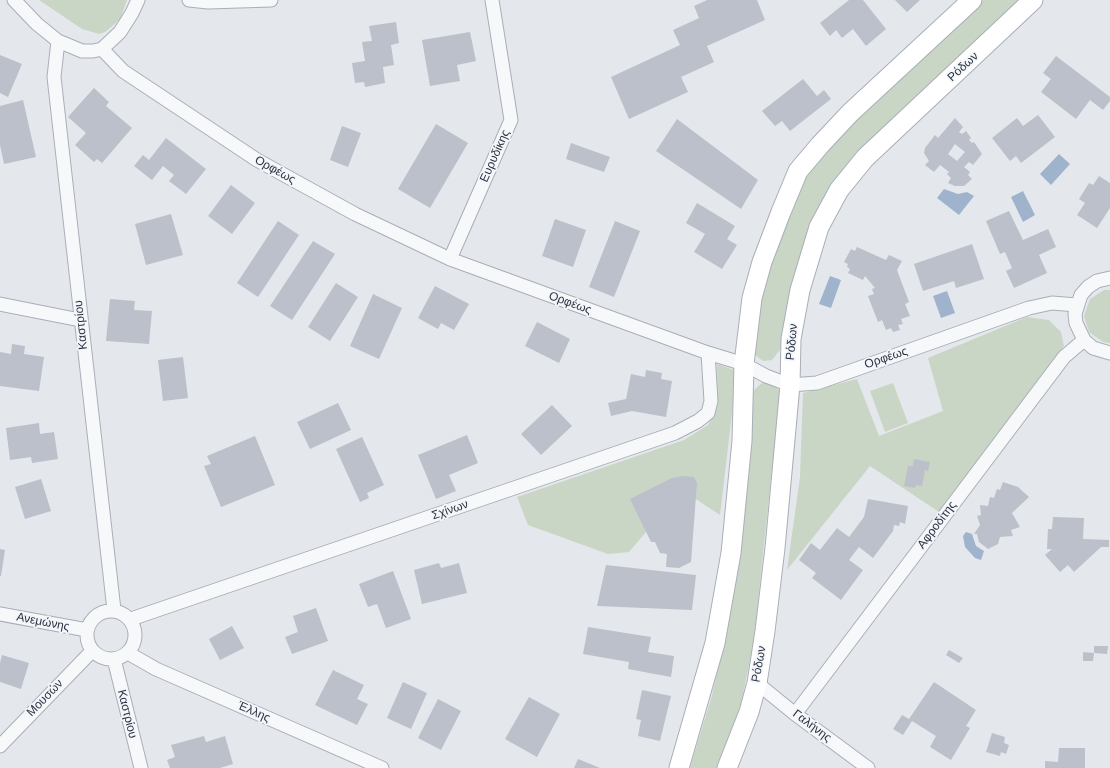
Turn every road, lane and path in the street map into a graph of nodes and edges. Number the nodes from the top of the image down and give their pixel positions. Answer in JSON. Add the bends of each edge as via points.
{"nodes":[{"id":1,"x":14,"y":0,"type":"edge"},
{"id":2,"x":138,"y":0,"type":"edge"},
{"id":3,"x":189,"y":0,"type":"edge"},
{"id":4,"x":270,"y":0,"type":"edge"},
{"id":5,"x":492,"y":0,"type":"edge"},
{"id":6,"x":972,"y":0,"type":"edge"},
{"id":7,"x":1033,"y":0,"type":"edge"},
{"id":8,"x":58,"y":41,"type":"junction"},
{"id":9,"x":102,"y":49,"type":"junction"},
{"id":10,"x":450,"y":259,"type":"junction"},
{"id":11,"x":1110,"y":278,"type":"edge"},
{"id":12,"x":0,"y":304,"type":"edge"},
{"id":13,"x":1077,"y":305,"type":"junction"},
{"id":14,"x":80,"y":320,"type":"junction"},
{"id":15,"x":1084,"y":340,"type":"junction"},
{"id":16,"x":708,"y":353,"type":"junction"},
{"id":17,"x":1110,"y":353,"type":"edge"},
{"id":18,"x":744,"y":364,"type":"junction"},
{"id":19,"x":790,"y":385,"type":"junction"},
{"id":20,"x":114,"y":610,"type":"junction"},
{"id":21,"x":0,"y":614,"type":"edge"},
{"id":22,"x":131,"y":619,"type":"junction"},
{"id":23,"x":87,"y":630,"type":"junction"},
{"id":24,"x":92,"y":651,"type":"junction"},
{"id":25,"x":128,"y":653,"type":"junction"},
{"id":26,"x":114,"y":659,"type":"junction"},
{"id":27,"x":756,"y":683,"type":"junction"},
{"id":28,"x":795,"y":714,"type":"junction"},
{"id":29,"x":0,"y":746,"type":"edge"},
{"id":30,"x":141,"y":768,"type":"edge"},
{"id":31,"x":382,"y":768,"type":"edge"},
{"id":32,"x":679,"y":768,"type":"edge"},
{"id":33,"x":727,"y":768,"type":"edge"},
{"id":34,"x":868,"y":768,"type":"edge"}],
"edges":[{"from":1,"to":8,"type":"street"},
{"from":2,"to":9,"type":"street","via":[[120,32]]},
{"from":3,"to":4,"type":"street"},
{"from":5,"to":10,"type":"street","name":"Ευρυδίκης","via":[[511,120]]},
{"from":6,"to":18,"type":"street","via":[[850,113],[798,171],[762,262],[752,298]]},
{"from":7,"to":19,"type":"street","name":"Ρόδων","via":[[865,158],[839,190],[819,227],[800,290],[791,339]]},
{"from":8,"to":9,"type":"street","via":[[82,51]]},
{"from":8,"to":14,"type":"street","name":"Καστρίου","via":[[54,76]]},
{"from":9,"to":10,"type":"street","name":"Ορφέως","via":[[123,71],[257,160],[355,214]]},
{"from":10,"to":16,"type":"street","name":"Ορφέως"},
{"from":11,"to":13,"type":"street","via":[[1097,281],[1088,287]]},
{"from":12,"to":14,"type":"street"},
{"from":13,"to":15,"type":"street","via":[[1076,323]]},
{"from":13,"to":19,"type":"street","name":"Ορφέως","via":[[1052,303],[1029,308],[817,383]]},
{"from":14,"to":20,"type":"street","name":"Καστρίου"},
{"from":15,"to":17,"type":"street","via":[[1093,348]]},
{"from":15,"to":28,"type":"street","name":"Αφροδίτης","via":[[1064,357]]},
{"from":16,"to":18,"type":"street","name":"Ορφέως"},
{"from":16,"to":22,"type":"street","name":"Σχίνων","via":[[711,401],[708,413],[675,433]]},
{"from":18,"to":19,"type":"street","name":"Ορφέως"},
{"from":18,"to":32,"type":"street","via":[[742,441],[731,553],[715,643]]},
{"from":19,"to":27,"type":"street","name":"Ρόδων","via":[[773,563]]},
{"from":20,"to":22,"type":"street"},
{"from":20,"to":23,"type":"street","via":[[101,612],[92,619]]},
{"from":21,"to":23,"type":"street","name":"Ανεμώνης"},
{"from":22,"to":25,"type":"street","via":[[136,630],[135,641]]},
{"from":23,"to":24,"type":"street","via":[[87,640]]},
{"from":24,"to":26,"type":"street","via":[[101,658]]},
{"from":24,"to":29,"type":"street","name":"Μουσών"},
{"from":25,"to":26,"type":"street"},
{"from":25,"to":31,"type":"street","name":"Έλλης","via":[[156,669]]},
{"from":26,"to":30,"type":"street","name":"Καστρίου"},
{"from":27,"to":28,"type":"street","name":"Γαλήνης"},
{"from":27,"to":33,"type":"street","name":"Ρόδων","via":[[749,712]]},
{"from":28,"to":34,"type":"street","name":"Γαλήνης"}]}
